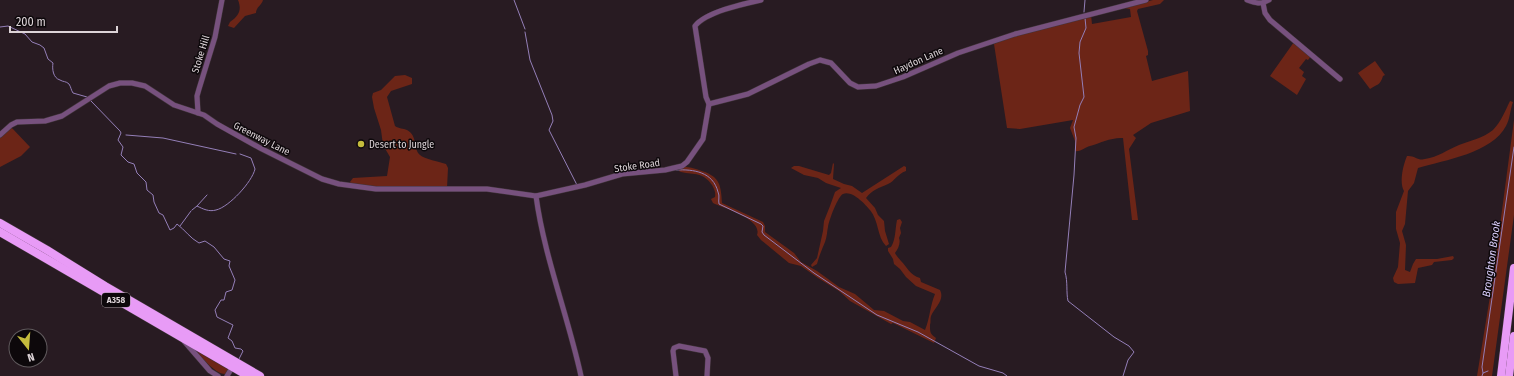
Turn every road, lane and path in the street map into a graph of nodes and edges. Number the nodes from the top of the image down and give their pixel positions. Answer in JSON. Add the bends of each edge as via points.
{"nodes":[{"id":1,"x":222,"y":0,"type":"edge"},
{"id":2,"x":761,"y":0,"type":"edge"},
{"id":3,"x":1146,"y":0,"type":"edge"},
{"id":4,"x":1247,"y":0,"type":"edge"},
{"id":5,"x":1269,"y":0,"type":"edge"},
{"id":6,"x":1263,"y":3,"type":"junction"},
{"id":7,"x":1340,"y":79,"type":"dead end"},
{"id":8,"x":710,"y":104,"type":"junction"},
{"id":9,"x":198,"y":113,"type":"junction"},
{"id":10,"x":1,"y":134,"type":"edge"},
{"id":11,"x":536,"y":196,"type":"junction"},
{"id":12,"x":0,"y":223,"type":"edge"},
{"id":13,"x":0,"y":232,"type":"edge"},
{"id":14,"x":1514,"y":268,"type":"edge"},
{"id":15,"x":1514,"y":336,"type":"edge"},
{"id":16,"x":183,"y":338,"type":"junction"},
{"id":17,"x":1503,"y":359,"type":"junction"},
{"id":18,"x":234,"y":364,"type":"junction"},
{"id":19,"x":218,"y":376,"type":"edge"},
{"id":20,"x":228,"y":376,"type":"edge"},
{"id":21,"x":248,"y":376,"type":"edge"},
{"id":22,"x":260,"y":376,"type":"edge"},
{"id":23,"x":580,"y":376,"type":"edge"},
{"id":24,"x":676,"y":376,"type":"edge"},
{"id":25,"x":707,"y":376,"type":"edge"},
{"id":26,"x":1497,"y":376,"type":"edge"},
{"id":27,"x":1501,"y":376,"type":"edge"},
{"id":28,"x":1509,"y":376,"type":"edge"}],
"edges":[{"from":1,"to":9,"type":"street","name":"Stoke Hill","via":[[215,37],[198,89]]},
{"from":2,"to":8,"type":"street","name":"Stoke Road","via":[[713,14],[695,26],[706,97]]},
{"from":3,"to":8,"type":"street","name":"Haydon Lane","via":[[1010,35],[876,86],[858,87],[850,83],[831,63],[820,60],[748,94]]},
{"from":4,"to":6,"type":"street"},
{"from":5,"to":6,"type":"street"},
{"from":6,"to":7,"type":"street","via":[[1270,20]]},
{"from":8,"to":11,"type":"street","name":"Stoke Road","via":[[703,139],[682,166],[622,174]]},
{"from":9,"to":10,"type":"street","name":"Greenway Lane","via":[[174,105],[139,84],[126,82],[103,89],[62,116],[45,121],[17,122]]},
{"from":9,"to":11,"type":"street","name":"Greenway Lane","via":[[260,148],[339,184],[376,189],[487,189]]},
{"from":11,"to":23,"type":"street","via":[[550,263]]},
{"from":12,"to":18,"type":"highway","number":"A358"},
{"from":13,"to":16,"type":"highway","number":"A358"},
{"from":14,"to":17,"type":"highway"},
{"from":15,"to":28,"type":"highway"},
{"from":16,"to":18,"type":"highway","number":"A358"},
{"from":16,"to":19,"type":"street","via":[[210,371]]},
{"from":17,"to":26,"type":"highway"},
{"from":17,"to":27,"type":"highway"},
{"from":18,"to":20,"type":"street"},
{"from":18,"to":21,"type":"highway","number":"A358"},
{"from":18,"to":22,"type":"highway","number":"A358"},
{"from":24,"to":25,"type":"street","via":[[673,352],[674,348],[679,346],[706,351]]}]}
